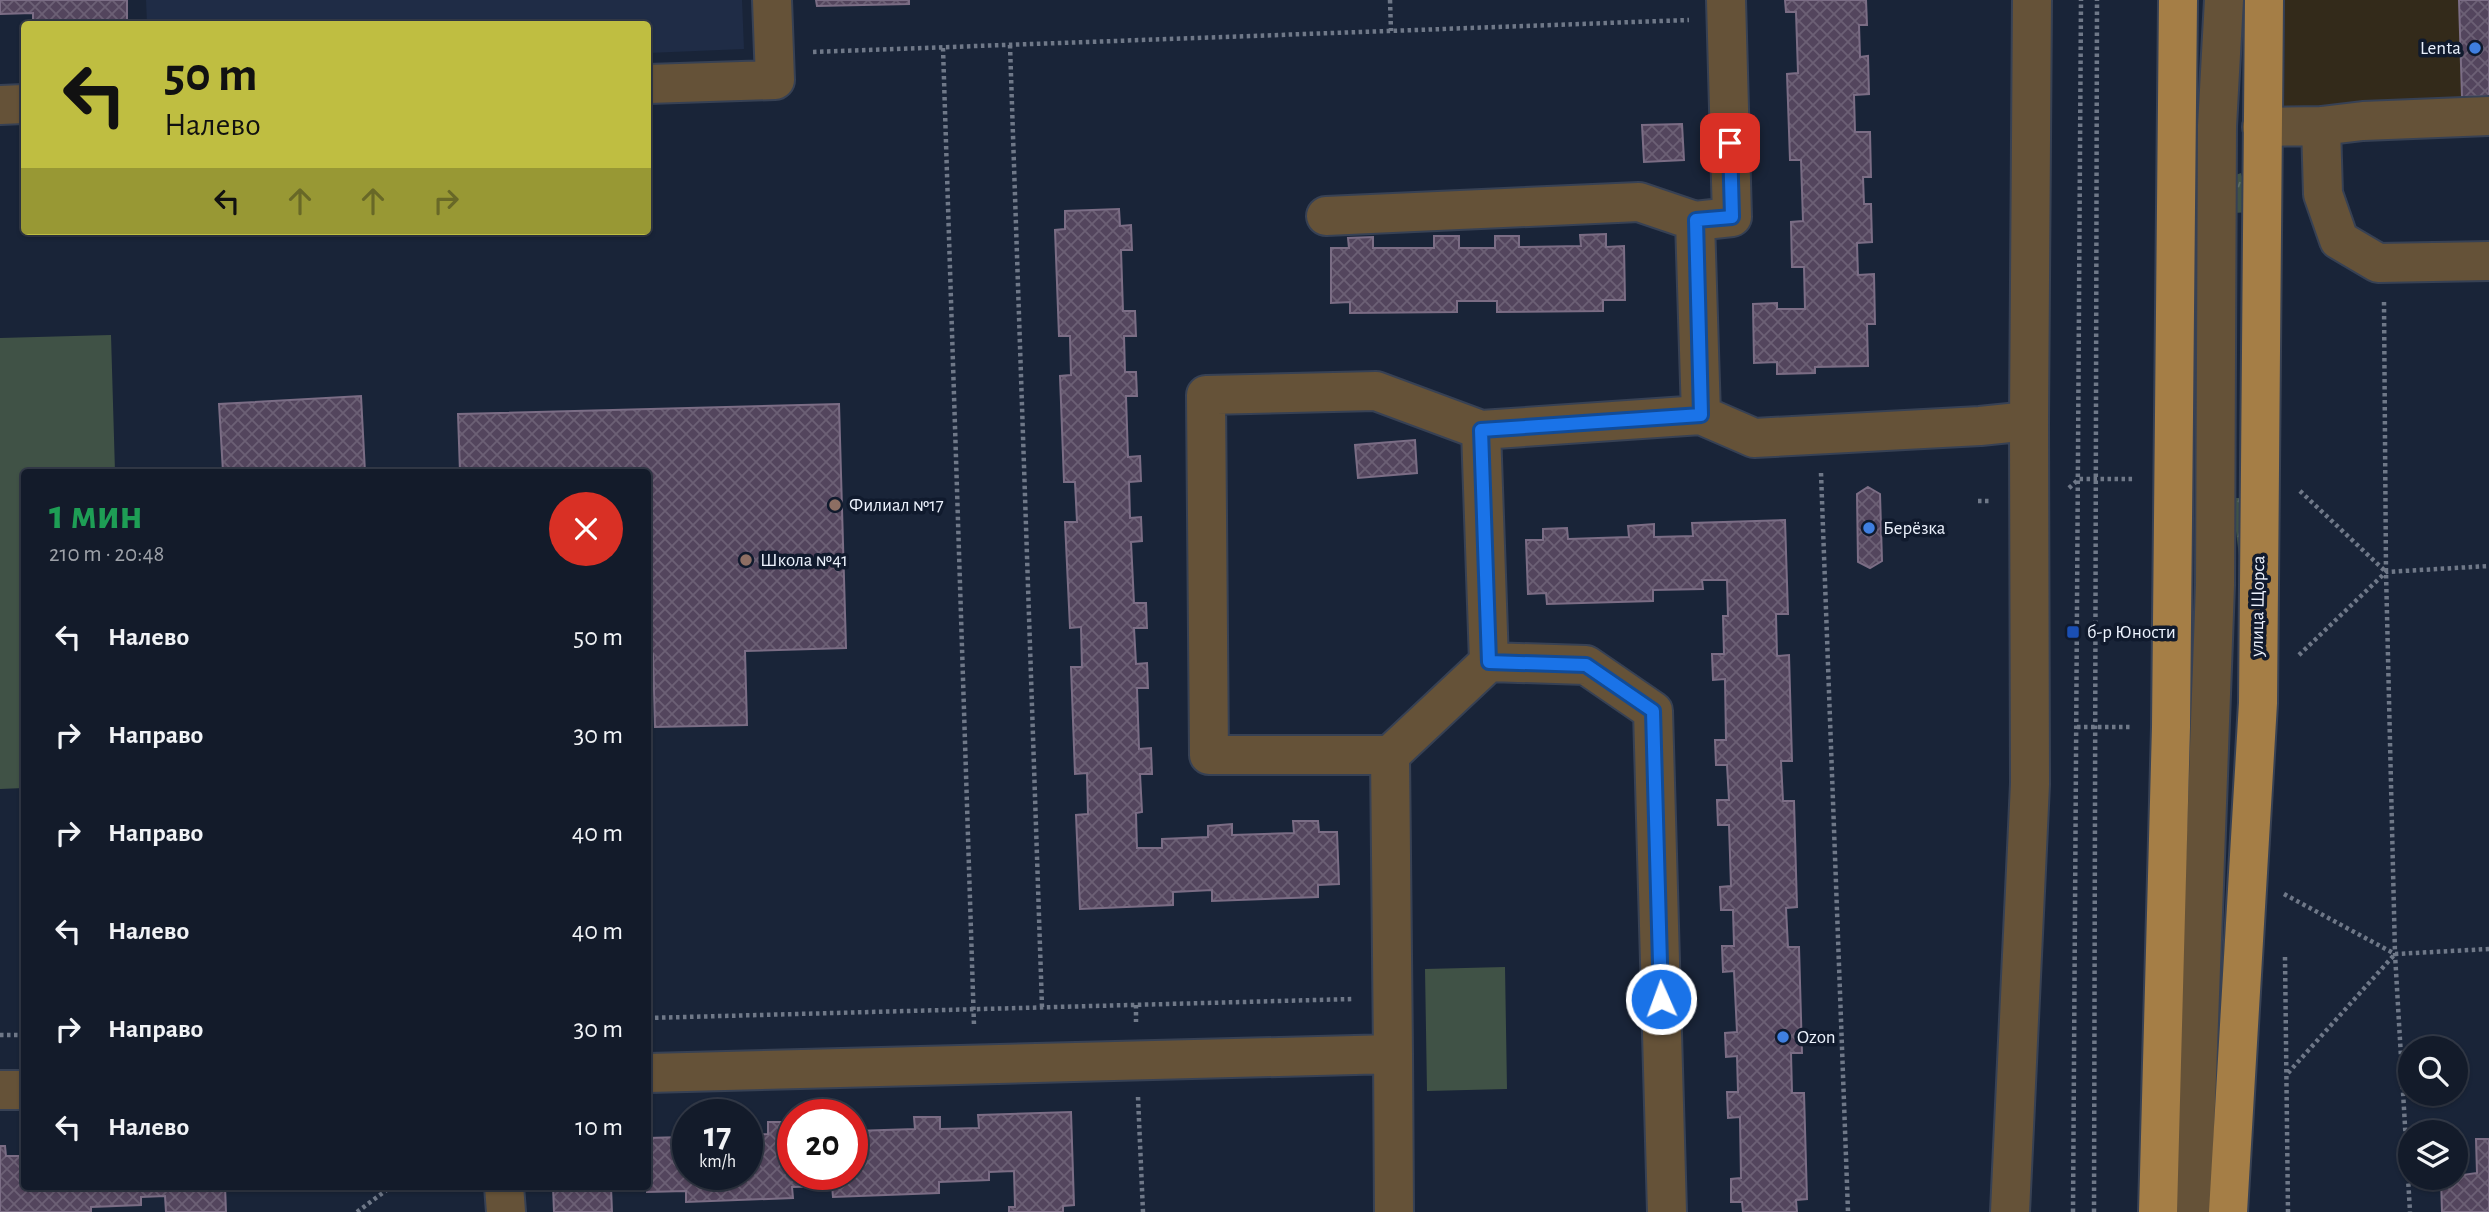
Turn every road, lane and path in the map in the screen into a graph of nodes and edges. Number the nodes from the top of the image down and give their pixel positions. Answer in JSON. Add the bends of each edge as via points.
{"nodes":[{"id":1,"x":772,"y":0,"type":"edge"},
{"id":2,"x":1390,"y":0,"type":"edge"},
{"id":3,"x":2032,"y":0,"type":"edge"},
{"id":4,"x":2081,"y":0,"type":"edge"},
{"id":5,"x":2097,"y":0,"type":"edge"},
{"id":6,"x":2178,"y":0,"type":"edge"},
{"id":7,"x":2213,"y":0,"type":"edge"},
{"id":8,"x":2224,"y":0,"type":"edge"},
{"id":9,"x":2264,"y":0,"type":"edge"},
{"id":10,"x":1726,"y":9,"type":"edge"},
{"id":11,"x":1391,"y":31,"type":"junction"},
{"id":12,"x":1010,"y":45,"type":"junction"},
{"id":13,"x":943,"y":48,"type":"junction"},
{"id":14,"x":774,"y":54,"type":"junction"},
{"id":15,"x":651,"y":84,"type":"edge"},
{"id":16,"x":21,"y":104,"type":"edge"},
{"id":17,"x":0,"y":105,"type":"edge"},
{"id":18,"x":2489,"y":116,"type":"edge"},
{"id":19,"x":2321,"y":126,"type":"junction"},
{"id":20,"x":2217,"y":127,"type":"junction"},
{"id":21,"x":2262,"y":127,"type":"junction"},
{"id":22,"x":1326,"y":216,"type":"dead end"},
{"id":23,"x":1696,"y":220,"type":"junction"},
{"id":24,"x":2489,"y":261,"type":"edge"},
{"id":25,"x":2378,"y":263,"type":"junction"},
{"id":26,"x":1701,"y":415,"type":"junction"},
{"id":27,"x":2029,"y":421,"type":"junction"},
{"id":28,"x":1481,"y":430,"type":"junction"},
{"id":29,"x":1820,"y":434,"type":"junction"},
{"id":30,"x":2298,"y":490,"type":"dead end"},
{"id":31,"x":2489,"y":566,"type":"edge"},
{"id":32,"x":2386,"y":572,"type":"junction"},
{"id":33,"x":2295,"y":658,"type":"dead end"},
{"id":34,"x":1489,"y":662,"type":"junction"},
{"id":35,"x":1390,"y":755,"type":"junction"},
{"id":36,"x":2283,"y":894,"type":"dead end"},
{"id":37,"x":2489,"y":950,"type":"edge"},
{"id":38,"x":2395,"y":954,"type":"junction"},
{"id":39,"x":1392,"y":998,"type":"junction"},
{"id":40,"x":1136,"y":1005,"type":"junction"},
{"id":41,"x":1042,"y":1007,"type":"junction"},
{"id":42,"x":974,"y":1009,"type":"junction"},
{"id":43,"x":651,"y":1018,"type":"edge"},
{"id":44,"x":0,"y":1035,"type":"edge"},
{"id":45,"x":21,"y":1035,"type":"edge"},
{"id":46,"x":1393,"y":1054,"type":"junction"},
{"id":47,"x":1137,"y":1060,"type":"junction"},
{"id":48,"x":651,"y":1073,"type":"edge"},
{"id":49,"x":2288,"y":1073,"type":"dead end"},
{"id":50,"x":0,"y":1090,"type":"edge"},
{"id":51,"x":21,"y":1090,"type":"edge"},
{"id":52,"x":387,"y":1190,"type":"edge"},
{"id":53,"x":504,"y":1190,"type":"edge"},
{"id":54,"x":357,"y":1212,"type":"edge"},
{"id":55,"x":506,"y":1212,"type":"edge"},
{"id":56,"x":1143,"y":1212,"type":"edge"},
{"id":57,"x":1394,"y":1212,"type":"edge"},
{"id":58,"x":1667,"y":1212,"type":"edge"},
{"id":59,"x":1848,"y":1212,"type":"edge"},
{"id":60,"x":2010,"y":1212,"type":"edge"},
{"id":61,"x":2073,"y":1212,"type":"edge"},
{"id":62,"x":2094,"y":1212,"type":"edge"},
{"id":63,"x":2158,"y":1212,"type":"edge"},
{"id":64,"x":2192,"y":1212,"type":"edge"},
{"id":65,"x":2228,"y":1212,"type":"edge"},
{"id":66,"x":2410,"y":1212,"type":"edge"}],
"edges":[{"from":1,"to":14,"type":"street"},
{"from":2,"to":11,"type":"path"},
{"from":3,"to":27,"type":"street"},
{"from":4,"to":61,"type":"path"},
{"from":5,"to":62,"type":"path"},
{"from":6,"to":63,"type":"main road","via":[[2171,727]]},
{"from":7,"to":20,"type":"street"},
{"from":8,"to":20,"type":"street"},
{"from":9,"to":21,"type":"main road","name":"улица Щорса"},
{"from":10,"to":11,"type":"path"},
{"from":10,"to":23,"type":"street","via":[[1732,217]]},
{"from":11,"to":12,"type":"path"},
{"from":12,"to":13,"type":"path"},
{"from":12,"to":41,"type":"path"},
{"from":13,"to":14,"type":"path"},
{"from":13,"to":42,"type":"path"},
{"from":14,"to":15,"type":"street","via":[[775,80]]},
{"from":16,"to":17,"type":"street"},
{"from":18,"to":19,"type":"street"},
{"from":19,"to":21,"type":"street"},
{"from":19,"to":25,"type":"street","via":[[2323,194],[2339,240]]},
{"from":20,"to":64,"type":"street","via":[[2215,585]]},
{"from":21,"to":65,"type":"main road","name":"улица Щорса","via":[[2258,703]]},
{"from":22,"to":23,"type":"street","via":[[1639,202]]},
{"from":23,"to":26,"type":"street"},
{"from":24,"to":25,"type":"street"},
{"from":25,"to":32,"type":"path","via":[[2384,307]]},
{"from":26,"to":28,"type":"street"},
{"from":26,"to":29,"type":"street","via":[[1754,438]]},
{"from":27,"to":29,"type":"street"},
{"from":27,"to":60,"type":"street","via":[[2030,784]]},
{"from":28,"to":34,"type":"street"},
{"from":28,"to":35,"type":"street","via":[[1376,391],[1206,395],[1209,755]]},
{"from":29,"to":59,"type":"path"},
{"from":30,"to":32,"type":"path"},
{"from":31,"to":32,"type":"path"},
{"from":32,"to":33,"type":"path"},
{"from":32,"to":38,"type":"path"},
{"from":34,"to":35,"type":"street"},
{"from":34,"to":58,"type":"street","via":[[1586,665],[1653,711]]},
{"from":35,"to":39,"type":"street"},
{"from":36,"to":38,"type":"path"},
{"from":37,"to":38,"type":"path"},
{"from":38,"to":49,"type":"path"},
{"from":38,"to":66,"type":"path"},
{"from":39,"to":40,"type":"path"},
{"from":39,"to":46,"type":"street"},
{"from":40,"to":41,"type":"path"},
{"from":40,"to":47,"type":"path"},
{"from":41,"to":42,"type":"path"},
{"from":42,"to":43,"type":"path"},
{"from":44,"to":45,"type":"path"},
{"from":46,"to":47,"type":"street"},
{"from":46,"to":57,"type":"street"},
{"from":47,"to":48,"type":"street"},
{"from":47,"to":56,"type":"path"},
{"from":50,"to":51,"type":"street"},
{"from":52,"to":54,"type":"path"},
{"from":53,"to":55,"type":"street"}]}
